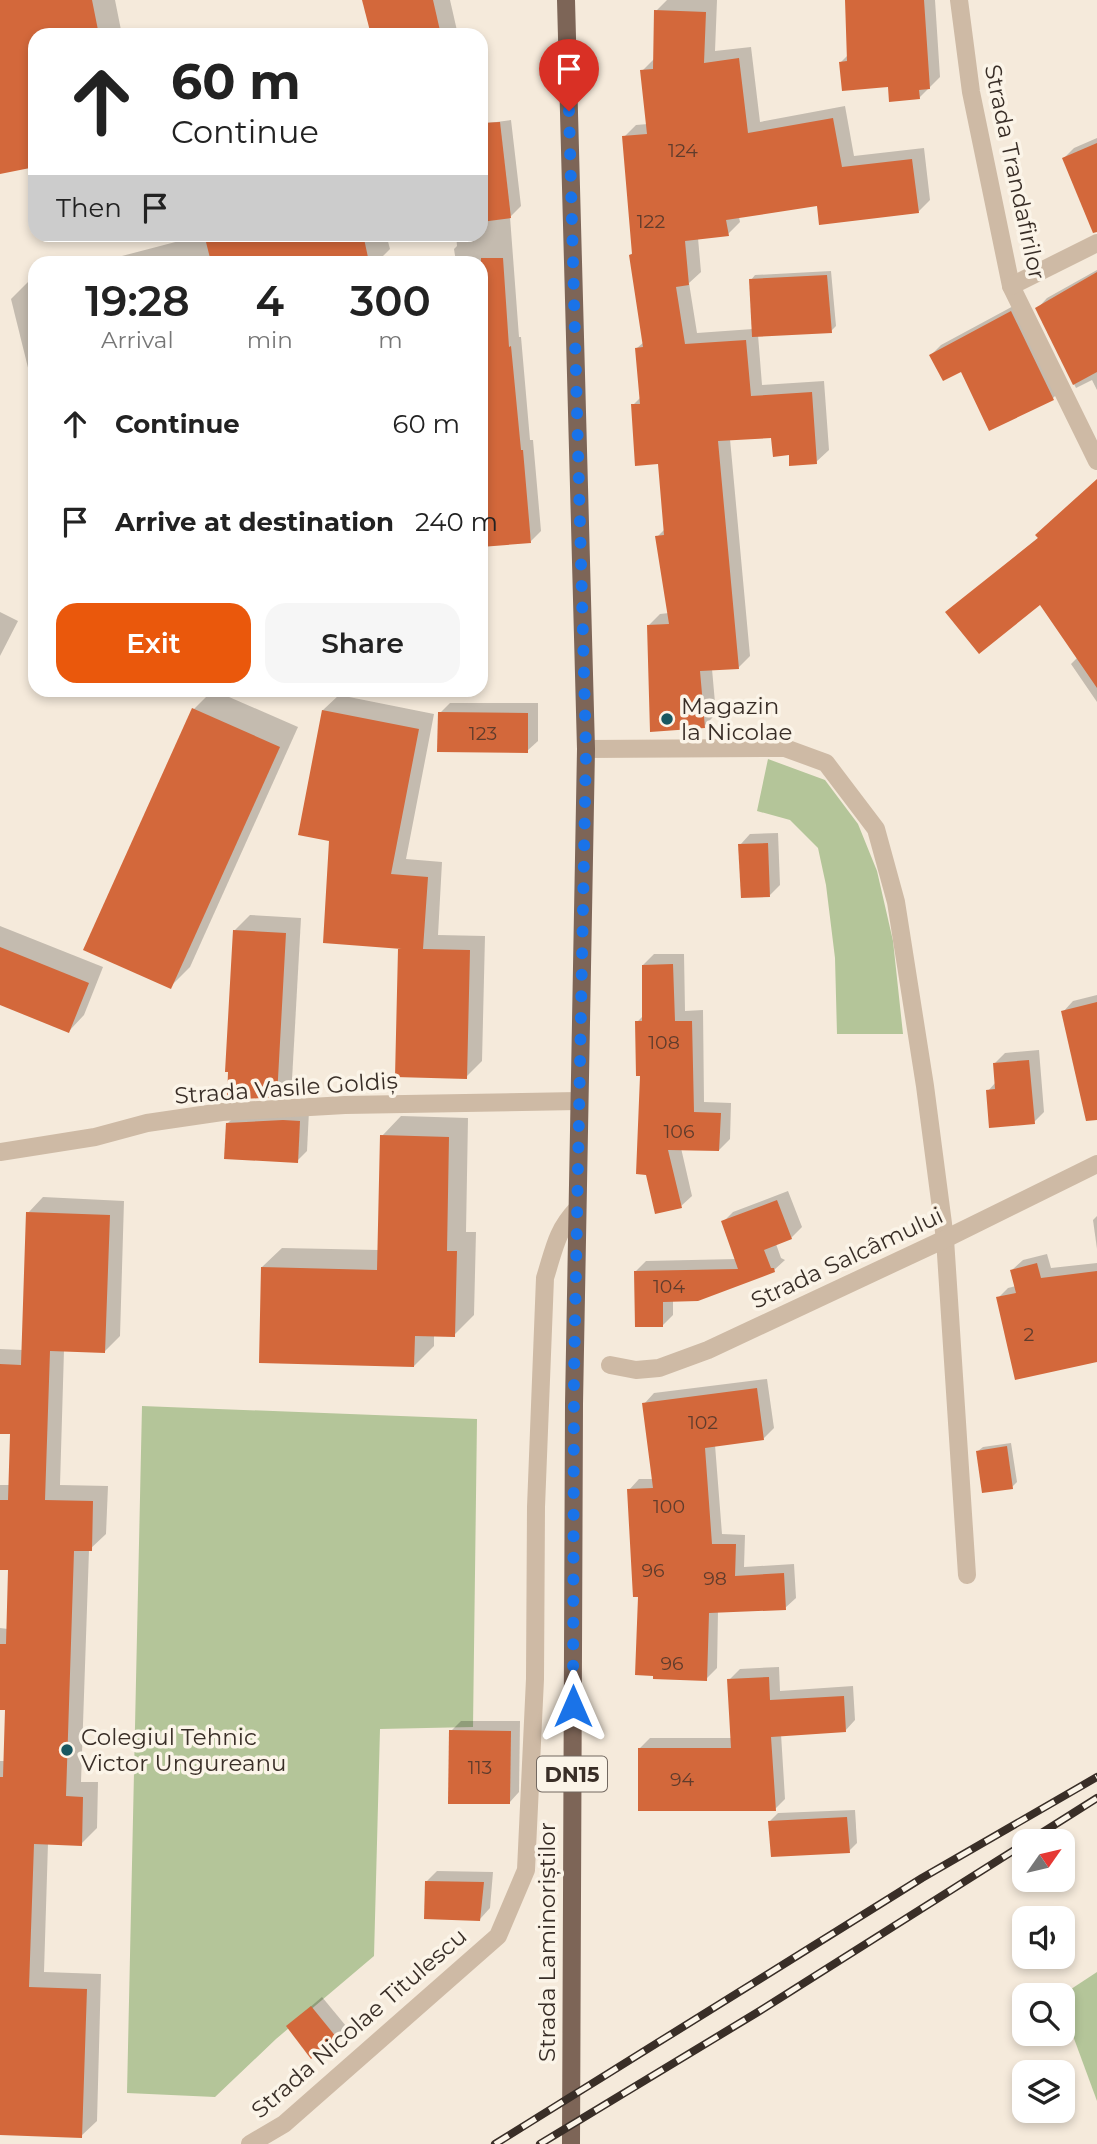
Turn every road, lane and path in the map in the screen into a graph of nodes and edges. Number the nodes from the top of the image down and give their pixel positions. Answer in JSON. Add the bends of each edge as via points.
{"nodes":[{"id":1,"x":566,"y":0,"type":"edge"},
{"id":2,"x":959,"y":0,"type":"edge"},
{"id":3,"x":1097,"y":243,"type":"edge"},
{"id":4,"x":1011,"y":286,"type":"junction"},
{"id":5,"x":1097,"y":461,"type":"edge"},
{"id":6,"x":586,"y":750,"type":"junction"},
{"id":7,"x":578,"y":1101,"type":"junction"},
{"id":8,"x":0,"y":1152,"type":"edge"},
{"id":9,"x":1097,"y":1164,"type":"edge"},
{"id":10,"x":577,"y":1209,"type":"junction"},
{"id":11,"x":945,"y":1239,"type":"junction"},
{"id":12,"x":610,"y":1365,"type":"dead end"},
{"id":13,"x":967,"y":1575,"type":"dead end"},
{"id":14,"x":250,"y":2144,"type":"edge"},
{"id":15,"x":571,"y":2144,"type":"edge"}],
"edges":[{"from":1,"to":6,"type":"main road","number":"DN15"},
{"from":2,"to":4,"type":"street","name":"Strada Trandafirilor","via":[[971,92]]},
{"from":3,"to":4,"type":"street"},
{"from":4,"to":5,"type":"street","name":"Strada Trandafirilor"},
{"from":6,"to":7,"type":"main road","number":"DN15"},
{"from":6,"to":11,"type":"street","via":[[785,748],[826,763],[876,829],[896,902]]},
{"from":7,"to":8,"type":"street","name":"Strada Vasile Goldiș","via":[[222,1112]]},
{"from":7,"to":10,"type":"main road","number":"DN15"},
{"from":9,"to":11,"type":"street","name":"Strada Salcâmului"},
{"from":10,"to":14,"type":"street","name":"Strada Nicolae Titulescu","via":[[555,1242],[545,1278],[526,1870],[498,1936],[284,2124]]},
{"from":10,"to":15,"type":"main road","name":"Strada Laminoriștilor","number":"DN15"},
{"from":11,"to":12,"type":"street","name":"Strada Salcâmului","via":[[708,1350],[659,1368]]},
{"from":11,"to":13,"type":"street"}]}
